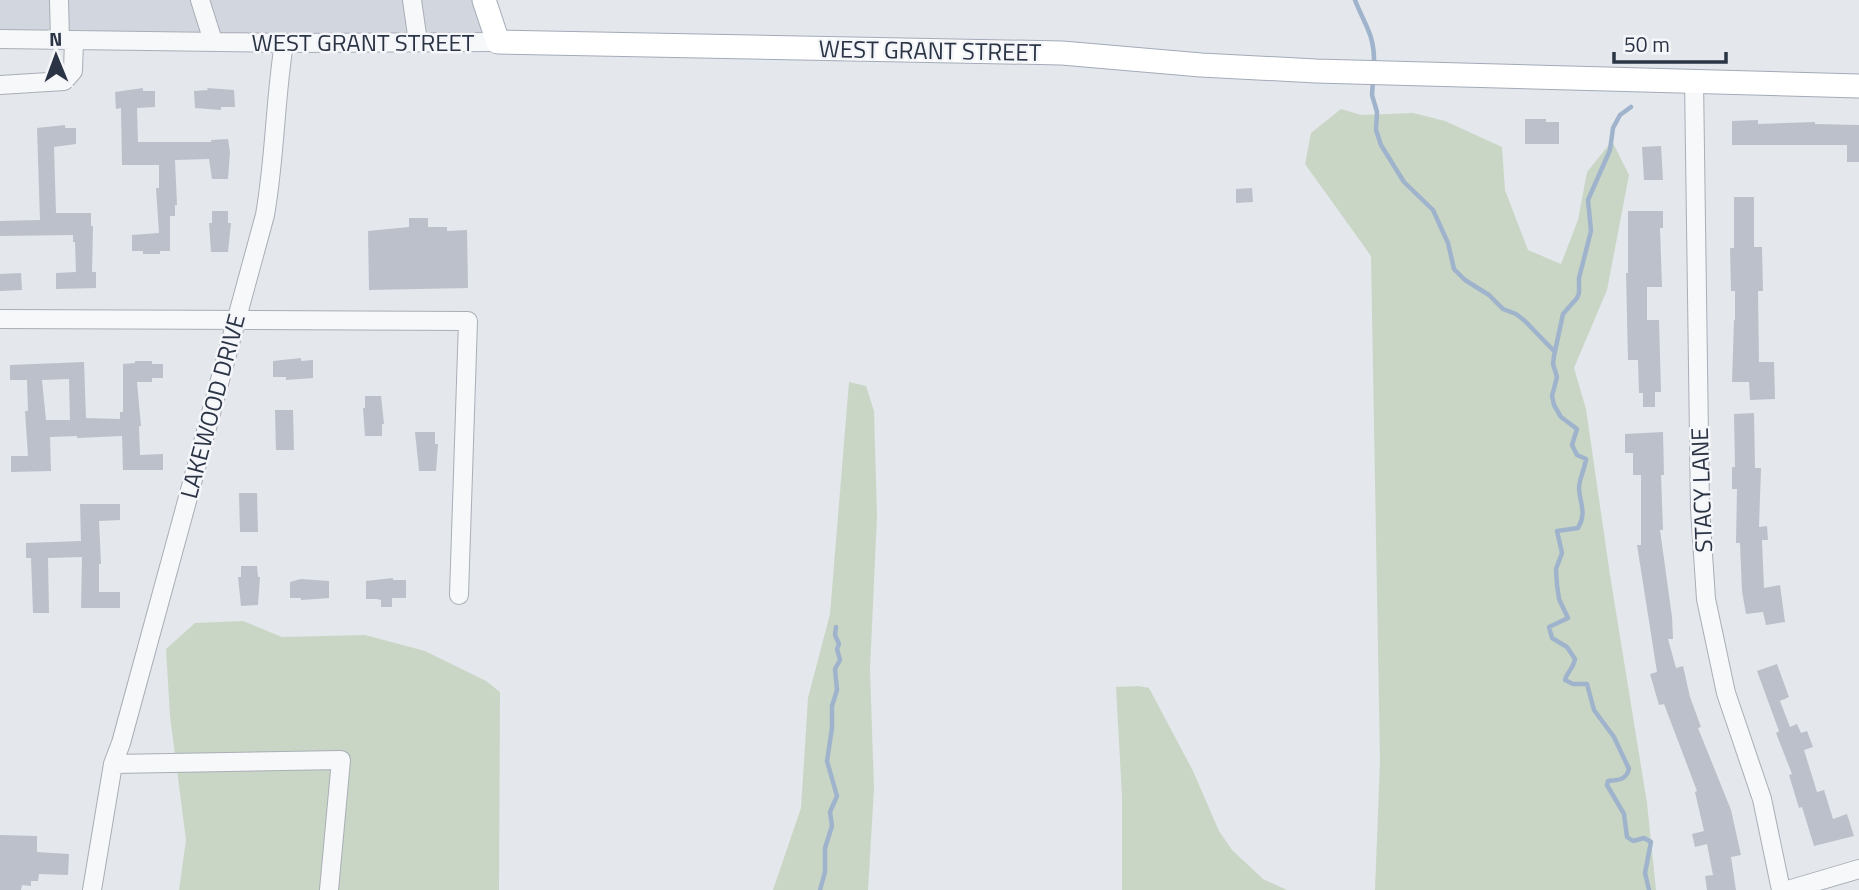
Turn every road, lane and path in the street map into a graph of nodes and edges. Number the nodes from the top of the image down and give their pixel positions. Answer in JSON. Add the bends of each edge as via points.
{"nodes":[{"id":1,"x":59,"y":0,"type":"edge"},
{"id":2,"x":200,"y":0,"type":"edge"},
{"id":3,"x":412,"y":0,"type":"edge"},
{"id":4,"x":484,"y":0,"type":"edge"},
{"id":5,"x":0,"y":39,"type":"edge"},
{"id":6,"x":67,"y":40,"type":"junction"},
{"id":7,"x":213,"y":41,"type":"junction"},
{"id":8,"x":418,"y":42,"type":"junction"},
{"id":9,"x":498,"y":42,"type":"junction"},
{"id":10,"x":284,"y":43,"type":"junction"},
{"id":11,"x":1695,"y":80,"type":"junction"},
{"id":12,"x":0,"y":85,"type":"edge"},
{"id":13,"x":1859,"y":86,"type":"edge"},
{"id":14,"x":0,"y":319,"type":"edge"},
{"id":15,"x":236,"y":319,"type":"junction"},
{"id":16,"x":459,"y":595,"type":"dead end"},
{"id":17,"x":113,"y":764,"type":"junction"},
{"id":18,"x":1859,"y":869,"type":"edge"},
{"id":19,"x":92,"y":890,"type":"edge"},
{"id":20,"x":329,"y":890,"type":"edge"},
{"id":21,"x":1781,"y":890,"type":"edge"},
{"id":22,"x":1788,"y":890,"type":"edge"}],
"edges":[{"from":1,"to":6,"type":"street"},
{"from":2,"to":7,"type":"street"},
{"from":3,"to":8,"type":"street"},
{"from":4,"to":9,"type":"main road"},
{"from":5,"to":6,"type":"street","name":"WEST GRANT STREET"},
{"from":6,"to":7,"type":"street","name":"WEST GRANT STREET"},
{"from":6,"to":12,"type":"street","via":[[73,71],[64,81]]},
{"from":7,"to":10,"type":"street","name":"WEST GRANT STREET"},
{"from":8,"to":9,"type":"street","name":"WEST GRANT STREET"},
{"from":8,"to":10,"type":"street","name":"WEST GRANT STREET"},
{"from":9,"to":11,"type":"main road","name":"WEST GRANT STREET","via":[[1062,53],[1316,71]]},
{"from":10,"to":15,"type":"street","name":"LAKEWOOD DRIVE","via":[[272,176]]},
{"from":11,"to":13,"type":"main road","name":"WEST GRANT STREET"},
{"from":11,"to":21,"type":"street","name":"STACY LANE","via":[[1705,589],[1726,694],[1762,799]]},
{"from":14,"to":15,"type":"street"},
{"from":15,"to":16,"type":"street","via":[[468,321]]},
{"from":15,"to":17,"type":"street","name":"LAKEWOOD DRIVE"},
{"from":17,"to":19,"type":"street","name":"LAKEWOOD DRIVE"},
{"from":17,"to":20,"type":"street","via":[[341,760]]},
{"from":18,"to":22,"type":"street"}]}
